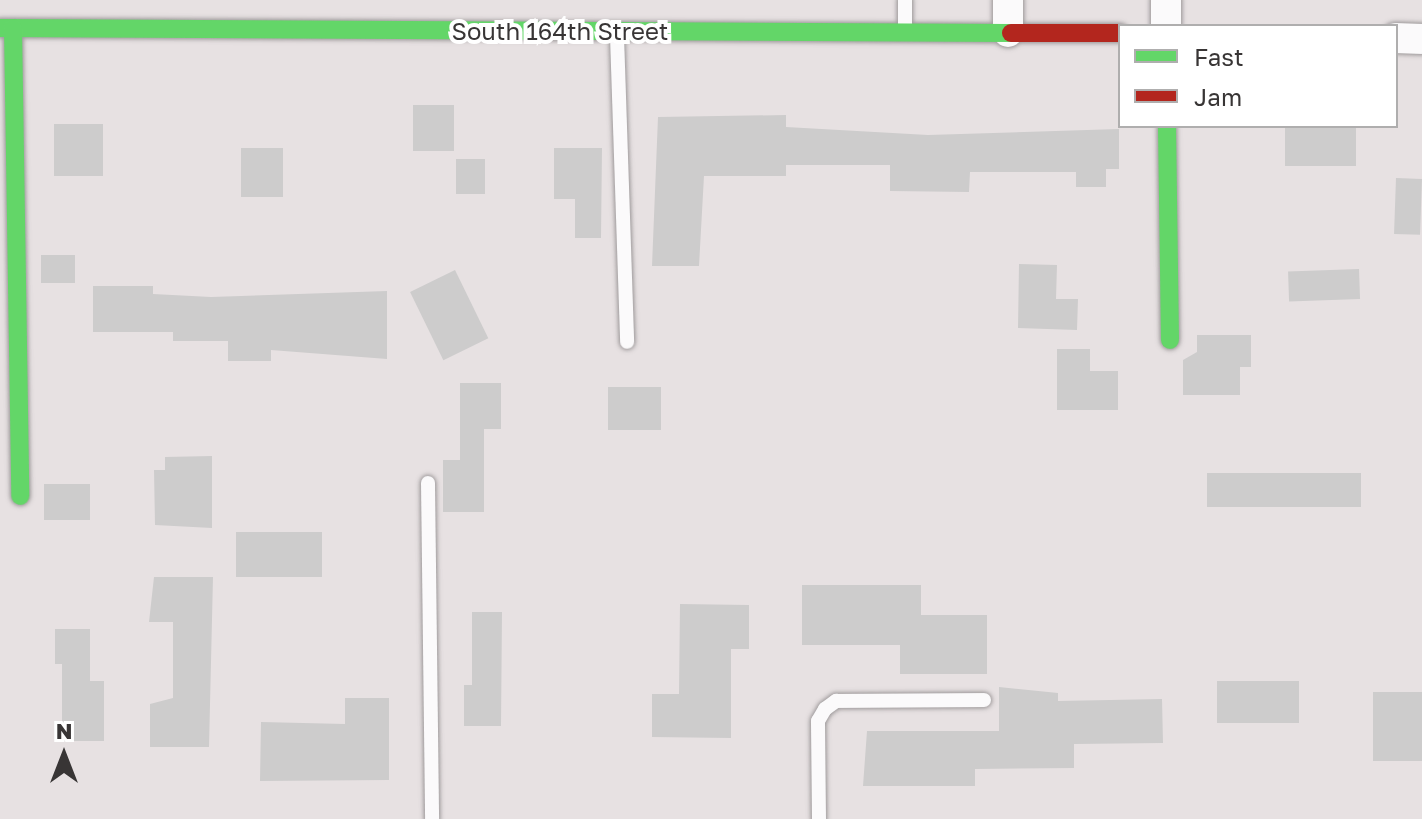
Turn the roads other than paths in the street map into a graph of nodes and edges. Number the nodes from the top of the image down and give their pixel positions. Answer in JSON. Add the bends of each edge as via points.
{"nodes":[{"id":1,"x":905,"y":0,"type":"edge"},
{"id":2,"x":1008,"y":0,"type":"edge"},
{"id":3,"x":1166,"y":0,"type":"edge"},
{"id":4,"x":196,"y":15,"type":"edge"},
{"id":5,"x":1166,"y":24,"type":"edge"},
{"id":6,"x":6,"y":28,"type":"edge"},
{"id":7,"x":617,"y":32,"type":"junction"},
{"id":8,"x":904,"y":32,"type":"junction"},
{"id":9,"x":1008,"y":32,"type":"junction"},
{"id":10,"x":1118,"y":33,"type":"edge"},
{"id":11,"x":1398,"y":38,"type":"edge"},
{"id":12,"x":1422,"y":39,"type":"edge"},
{"id":13,"x":1167,"y":128,"type":"edge"},
{"id":14,"x":1170,"y":340,"type":"dead end"},
{"id":15,"x":627,"y":342,"type":"dead end"},
{"id":16,"x":428,"y":483,"type":"dead end"},
{"id":17,"x":20,"y":496,"type":"dead end"},
{"id":18,"x":984,"y":700,"type":"dead end"},
{"id":19,"x":432,"y":819,"type":"edge"},
{"id":20,"x":819,"y":819,"type":"edge"}],
"edges":[{"from":1,"to":8,"type":"lane"},
{"from":2,"to":9,"type":"street"},
{"from":3,"to":5,"type":"street"},
{"from":4,"to":6,"type":"street","name":"South 164th Street"},
{"from":4,"to":7,"type":"street","name":"South 164th Street"},
{"from":6,"to":17,"type":"street"},
{"from":7,"to":8,"type":"street","name":"South 164th Street"},
{"from":7,"to":15,"type":"lane"},
{"from":8,"to":9,"type":"street","name":"South 164th Street"},
{"from":9,"to":10,"type":"street","name":"South 164th Street"},
{"from":11,"to":12,"type":"street"},
{"from":13,"to":14,"type":"street"},
{"from":16,"to":19,"type":"lane"},
{"from":18,"to":20,"type":"lane","via":[[836,701],[818,721]]}]}
